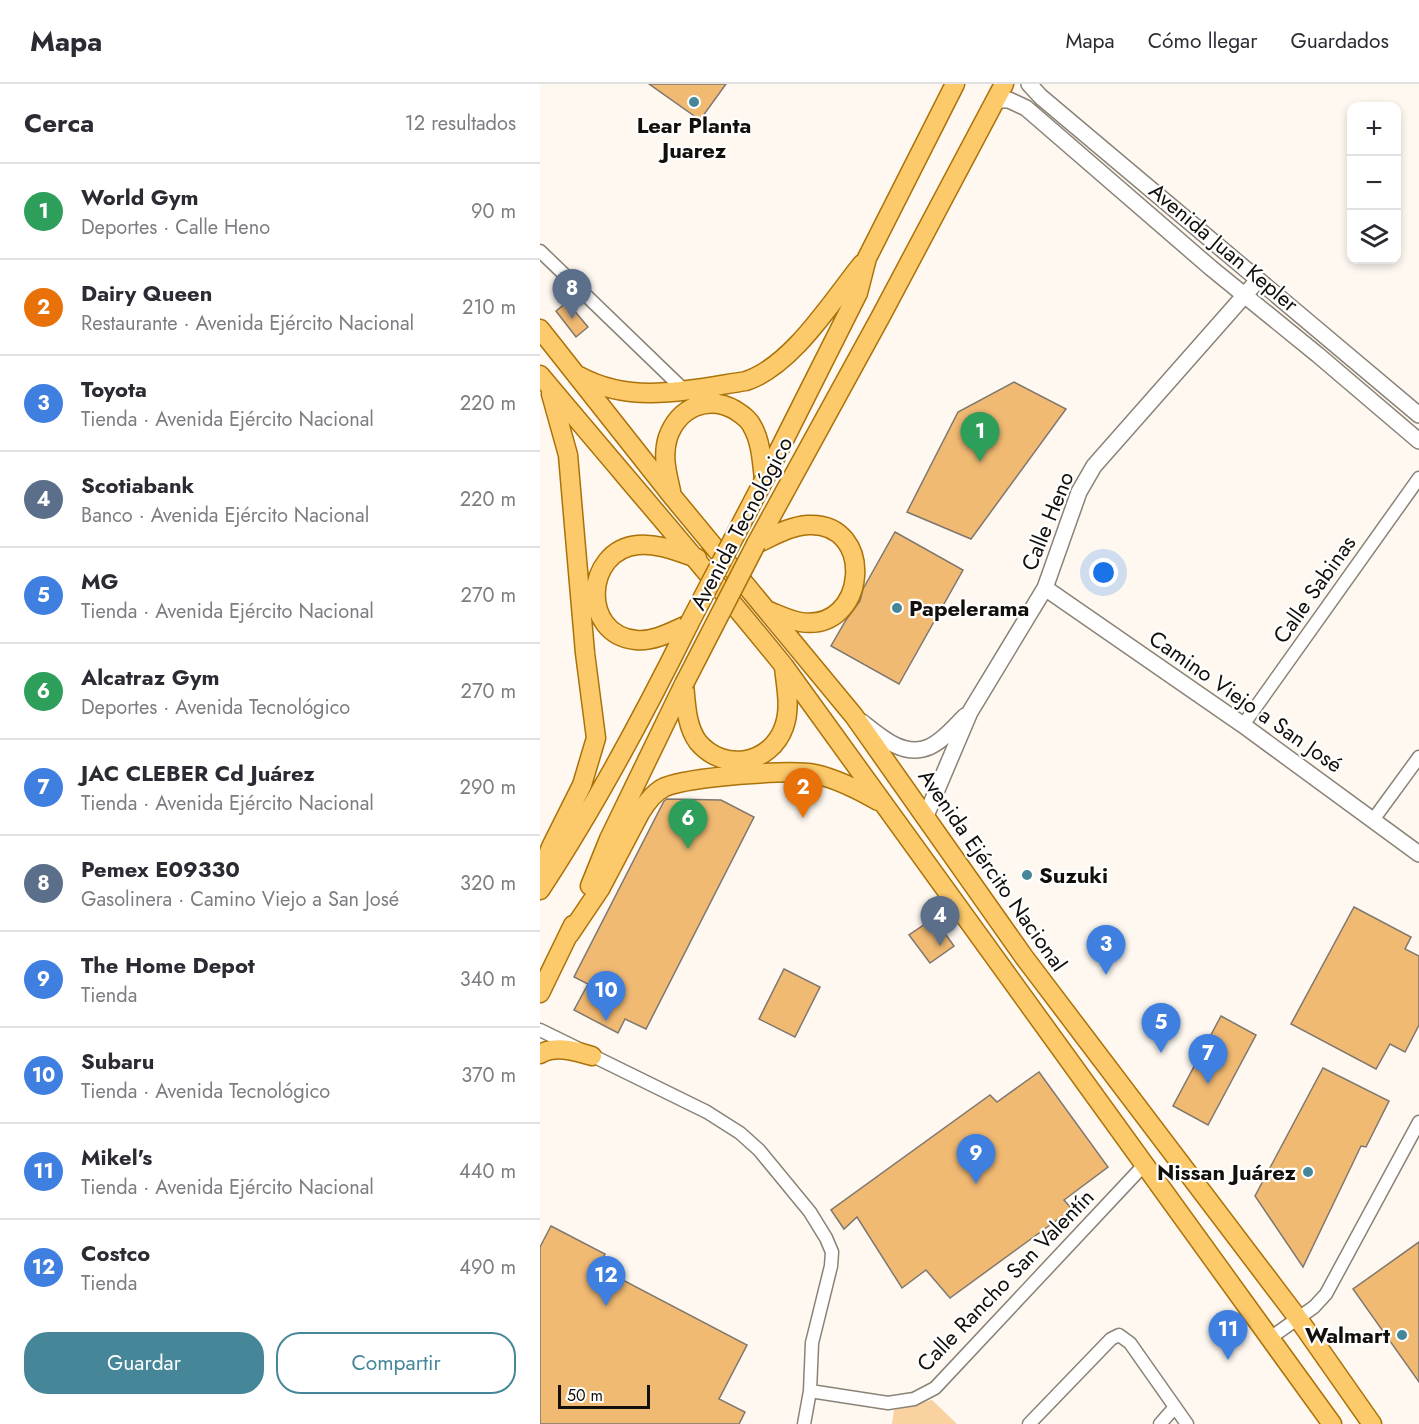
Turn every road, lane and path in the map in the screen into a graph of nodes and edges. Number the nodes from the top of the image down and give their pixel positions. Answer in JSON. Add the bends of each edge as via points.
{"nodes":[{"id":1,"x":955,"y":84,"type":"edge"},
{"id":2,"x":1029,"y":84,"type":"edge"},
{"id":3,"x":1000,"y":92,"type":"edge"},
{"id":4,"x":540,"y":251,"type":"edge"},
{"id":5,"x":867,"y":258,"type":"junction"},
{"id":6,"x":1258,"y":280,"type":"junction"},
{"id":7,"x":1245,"y":296,"type":"junction"},
{"id":8,"x":540,"y":329,"type":"edge"},
{"id":9,"x":576,"y":374,"type":"junction"},
{"id":10,"x":544,"y":379,"type":"edge"},
{"id":11,"x":684,"y":390,"type":"junction"},
{"id":12,"x":1419,"y":415,"type":"edge"},
{"id":13,"x":1419,"y":441,"type":"edge"},
{"id":14,"x":1419,"y":477,"type":"edge"},
{"id":15,"x":764,"y":480,"type":"junction"},
{"id":16,"x":672,"y":496,"type":"junction"},
{"id":17,"x":756,"y":544,"type":"junction"},
{"id":18,"x":697,"y":558,"type":"junction"},
{"id":19,"x":1045,"y":588,"type":"junction"},
{"id":20,"x":767,"y":610,"type":"junction"},
{"id":21,"x":689,"y":624,"type":"junction"},
{"id":22,"x":784,"y":666,"type":"junction"},
{"id":23,"x":684,"y":684,"type":"junction"},
{"id":24,"x":970,"y":712,"type":"junction"},
{"id":25,"x":854,"y":716,"type":"junction"},
{"id":26,"x":1243,"y":725,"type":"junction"},
{"id":27,"x":1419,"y":757,"type":"edge"},
{"id":28,"x":885,"y":804,"type":"junction"},
{"id":29,"x":925,"y":818,"type":"junction"},
{"id":30,"x":1373,"y":820,"type":"junction"},
{"id":31,"x":1419,"y":854,"type":"edge"},
{"id":32,"x":540,"y":875,"type":"edge"},
{"id":33,"x":540,"y":890,"type":"edge"},
{"id":34,"x":569,"y":935,"type":"junction"},
{"id":35,"x":540,"y":993,"type":"edge"},
{"id":36,"x":540,"y":1030,"type":"edge"},
{"id":37,"x":540,"y":1054,"type":"edge"},
{"id":38,"x":592,"y":1056,"type":"junction"},
{"id":39,"x":1419,"y":1122,"type":"edge"},
{"id":40,"x":1145,"y":1164,"type":"junction"},
{"id":41,"x":1297,"y":1317,"type":"junction"},
{"id":42,"x":1270,"y":1338,"type":"junction"},
{"id":43,"x":810,"y":1391,"type":"junction"},
{"id":44,"x":1175,"y":1407,"type":"junction"},
{"id":45,"x":804,"y":1424,"type":"edge"},
{"id":46,"x":1029,"y":1424,"type":"edge"},
{"id":47,"x":1160,"y":1424,"type":"edge"},
{"id":48,"x":1187,"y":1424,"type":"edge"},
{"id":49,"x":1332,"y":1424,"type":"edge"},
{"id":50,"x":1372,"y":1424,"type":"edge"}],
"edges":[{"from":1,"to":5,"type":"main road","name":"Avenida Tecnológico"},
{"from":2,"to":6,"type":"street","name":"Avenida Juan Kepler"},
{"from":3,"to":7,"type":"street","name":"Avenida Juan Kepler","via":[[1026,108]]},
{"from":3,"to":17,"type":"main road","name":"Avenida Tecnológico"},
{"from":4,"to":11,"type":"street"},
{"from":5,"to":11,"type":"main road","via":[[816,324],[765,374],[746,381]]},
{"from":5,"to":15,"type":"main road","name":"Avenida Tecnológico","via":[[858,293]]},
{"from":6,"to":7,"type":"street","name":"Calle Heno"},
{"from":6,"to":12,"type":"street","name":"Avenida Juan Kepler"},
{"from":7,"to":13,"type":"street","name":"Avenida Juan Kepler"},
{"from":7,"to":19,"type":"street","name":"Calle Heno","via":[[1094,466],[1079,492]]},
{"from":8,"to":9,"type":"main road","name":"Avenida Ejército Nacional"},
{"from":9,"to":11,"type":"main road","via":[[593,384],[628,393]]},
{"from":9,"to":16,"type":"main road","name":"Avenida Ejército Nacional"},
{"from":10,"to":18,"type":"main road"},
{"from":10,"to":32,"type":"main road","via":[[568,455],[596,738],[582,785]]},
{"from":14,"to":26,"type":"street","name":"Calle Sabinas"},
{"from":15,"to":16,"type":"main road","via":[[752,425],[727,406],[704,403],[682,416],[668,438],[665,464]]},
{"from":15,"to":21,"type":"main road","name":"Avenida Tecnológico","bridge":true},
{"from":16,"to":20,"type":"main road","name":"Avenida Ejército Nacional"},
{"from":17,"to":20,"type":"main road","via":[[799,525],[825,527],[846,541],[856,567],[852,592],[843,606],[823,621],[801,622]]},
{"from":17,"to":23,"type":"main road","name":"Avenida Tecnológico","bridge":true},
{"from":18,"to":21,"type":"main road","via":[[651,545],[624,547],[606,561],[596,592],[599,613],[609,627],[629,639],[652,638]]},
{"from":18,"to":22,"type":"main road"},
{"from":19,"to":24,"type":"street","name":"Calle Heno"},
{"from":19,"to":26,"type":"street","name":"Camino Viejo a San José"},
{"from":20,"to":25,"type":"main road","name":"Avenida Ejército Nacional"},
{"from":21,"to":33,"type":"main road","name":"Avenida Tecnológico","via":[[596,799]]},
{"from":22,"to":23,"type":"main road","via":[[788,714],[785,726],[769,751],[745,761],[720,757],[699,743],[688,717]]},
{"from":22,"to":28,"type":"main road"},
{"from":23,"to":34,"type":"main road","name":"Avenida Tecnológico","via":[[609,839]]},
{"from":24,"to":25,"type":"street","name":"Calle Heno","via":[[929,747],[915,749],[902,749],[885,740]]},
{"from":24,"to":29,"type":"street","name":"Calle Heno"},
{"from":25,"to":29,"type":"main road","name":"Avenida Ejército Nacional"},
{"from":26,"to":30,"type":"street","name":"Camino Viejo a San José"},
{"from":27,"to":30,"type":"street"},
{"from":28,"to":34,"type":"main road","via":[[814,774],[788,772],[721,777],[664,788],[640,813],[600,888]]},
{"from":28,"to":40,"type":"main road"},
{"from":29,"to":41,"type":"main road","name":"Avenida Ejército Nacional","via":[[1024,957]]},
{"from":30,"to":31,"type":"street","name":"Camino Viejo a San José"},
{"from":34,"to":35,"type":"main road","name":"Avenida Tecnológico"},
{"from":36,"to":38,"type":"street"},
{"from":37,"to":38,"type":"main road","via":[[557,1049]]},
{"from":38,"to":43,"type":"street","via":[[707,1112],[740,1133],[810,1212],[831,1252],[812,1343]]},
{"from":39,"to":41,"type":"street","via":[[1326,1294]]},
{"from":40,"to":42,"type":"main road"},
{"from":40,"to":43,"type":"street","name":"Calle Rancho San Valentín","via":[[935,1388],[914,1399],[888,1403]]},
{"from":41,"to":42,"type":"street"},
{"from":41,"to":50,"type":"main road","name":"Avenida Ejército Nacional"},
{"from":42,"to":49,"type":"main road"},
{"from":43,"to":45,"type":"street"},
{"from":44,"to":46,"type":"street","via":[[1130,1343],[1117,1335]]},
{"from":44,"to":47,"type":"street"},
{"from":44,"to":48,"type":"street"}]}
